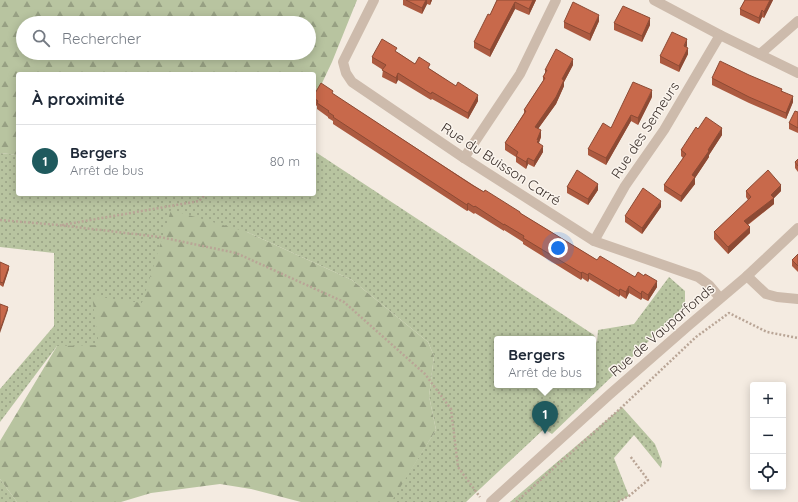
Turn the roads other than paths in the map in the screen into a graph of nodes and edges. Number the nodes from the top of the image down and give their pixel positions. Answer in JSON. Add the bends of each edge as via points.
{"nodes":[{"id":1,"x":374,"y":0,"type":"edge"},
{"id":2,"x":556,"y":0,"type":"edge"},
{"id":3,"x":654,"y":0,"type":"edge"},
{"id":4,"x":798,"y":21,"type":"edge"},
{"id":5,"x":720,"y":35,"type":"junction"},
{"id":6,"x":760,"y":54,"type":"junction"},
{"id":7,"x":798,"y":73,"type":"edge"},
{"id":8,"x":464,"y":158,"type":"junction"},
{"id":9,"x":798,"y":228,"type":"edge"},
{"id":10,"x":594,"y":241,"type":"junction"},
{"id":11,"x":747,"y":276,"type":"junction"},
{"id":12,"x":720,"y":298,"type":"junction"},
{"id":13,"x":798,"y":299,"type":"edge"},
{"id":14,"x":491,"y":502,"type":"edge"}],
"edges":[{"from":1,"to":8,"type":"street","name":"Rue du Buisson Carré","via":[[343,62],[346,73],[352,82]]},
{"from":2,"to":8,"type":"street","via":[[520,74]]},
{"from":3,"to":5,"type":"street"},
{"from":4,"to":6,"type":"street"},
{"from":5,"to":6,"type":"street"},
{"from":5,"to":10,"type":"street","name":"Rue des Semeurs","via":[[664,130],[625,186]]},
{"from":6,"to":7,"type":"street"},
{"from":8,"to":10,"type":"street","name":"Rue du Buisson Carré"},
{"from":9,"to":11,"type":"street","name":"Rue de Vauparfonds"},
{"from":10,"to":12,"type":"street","name":"Rue du Buisson Carré","via":[[698,277]]},
{"from":11,"to":12,"type":"street","name":"Rue de Vauparfonds"},
{"from":11,"to":13,"type":"street","via":[[766,294]]},
{"from":12,"to":14,"type":"street","name":"Rue de Vauparfonds"}]}
